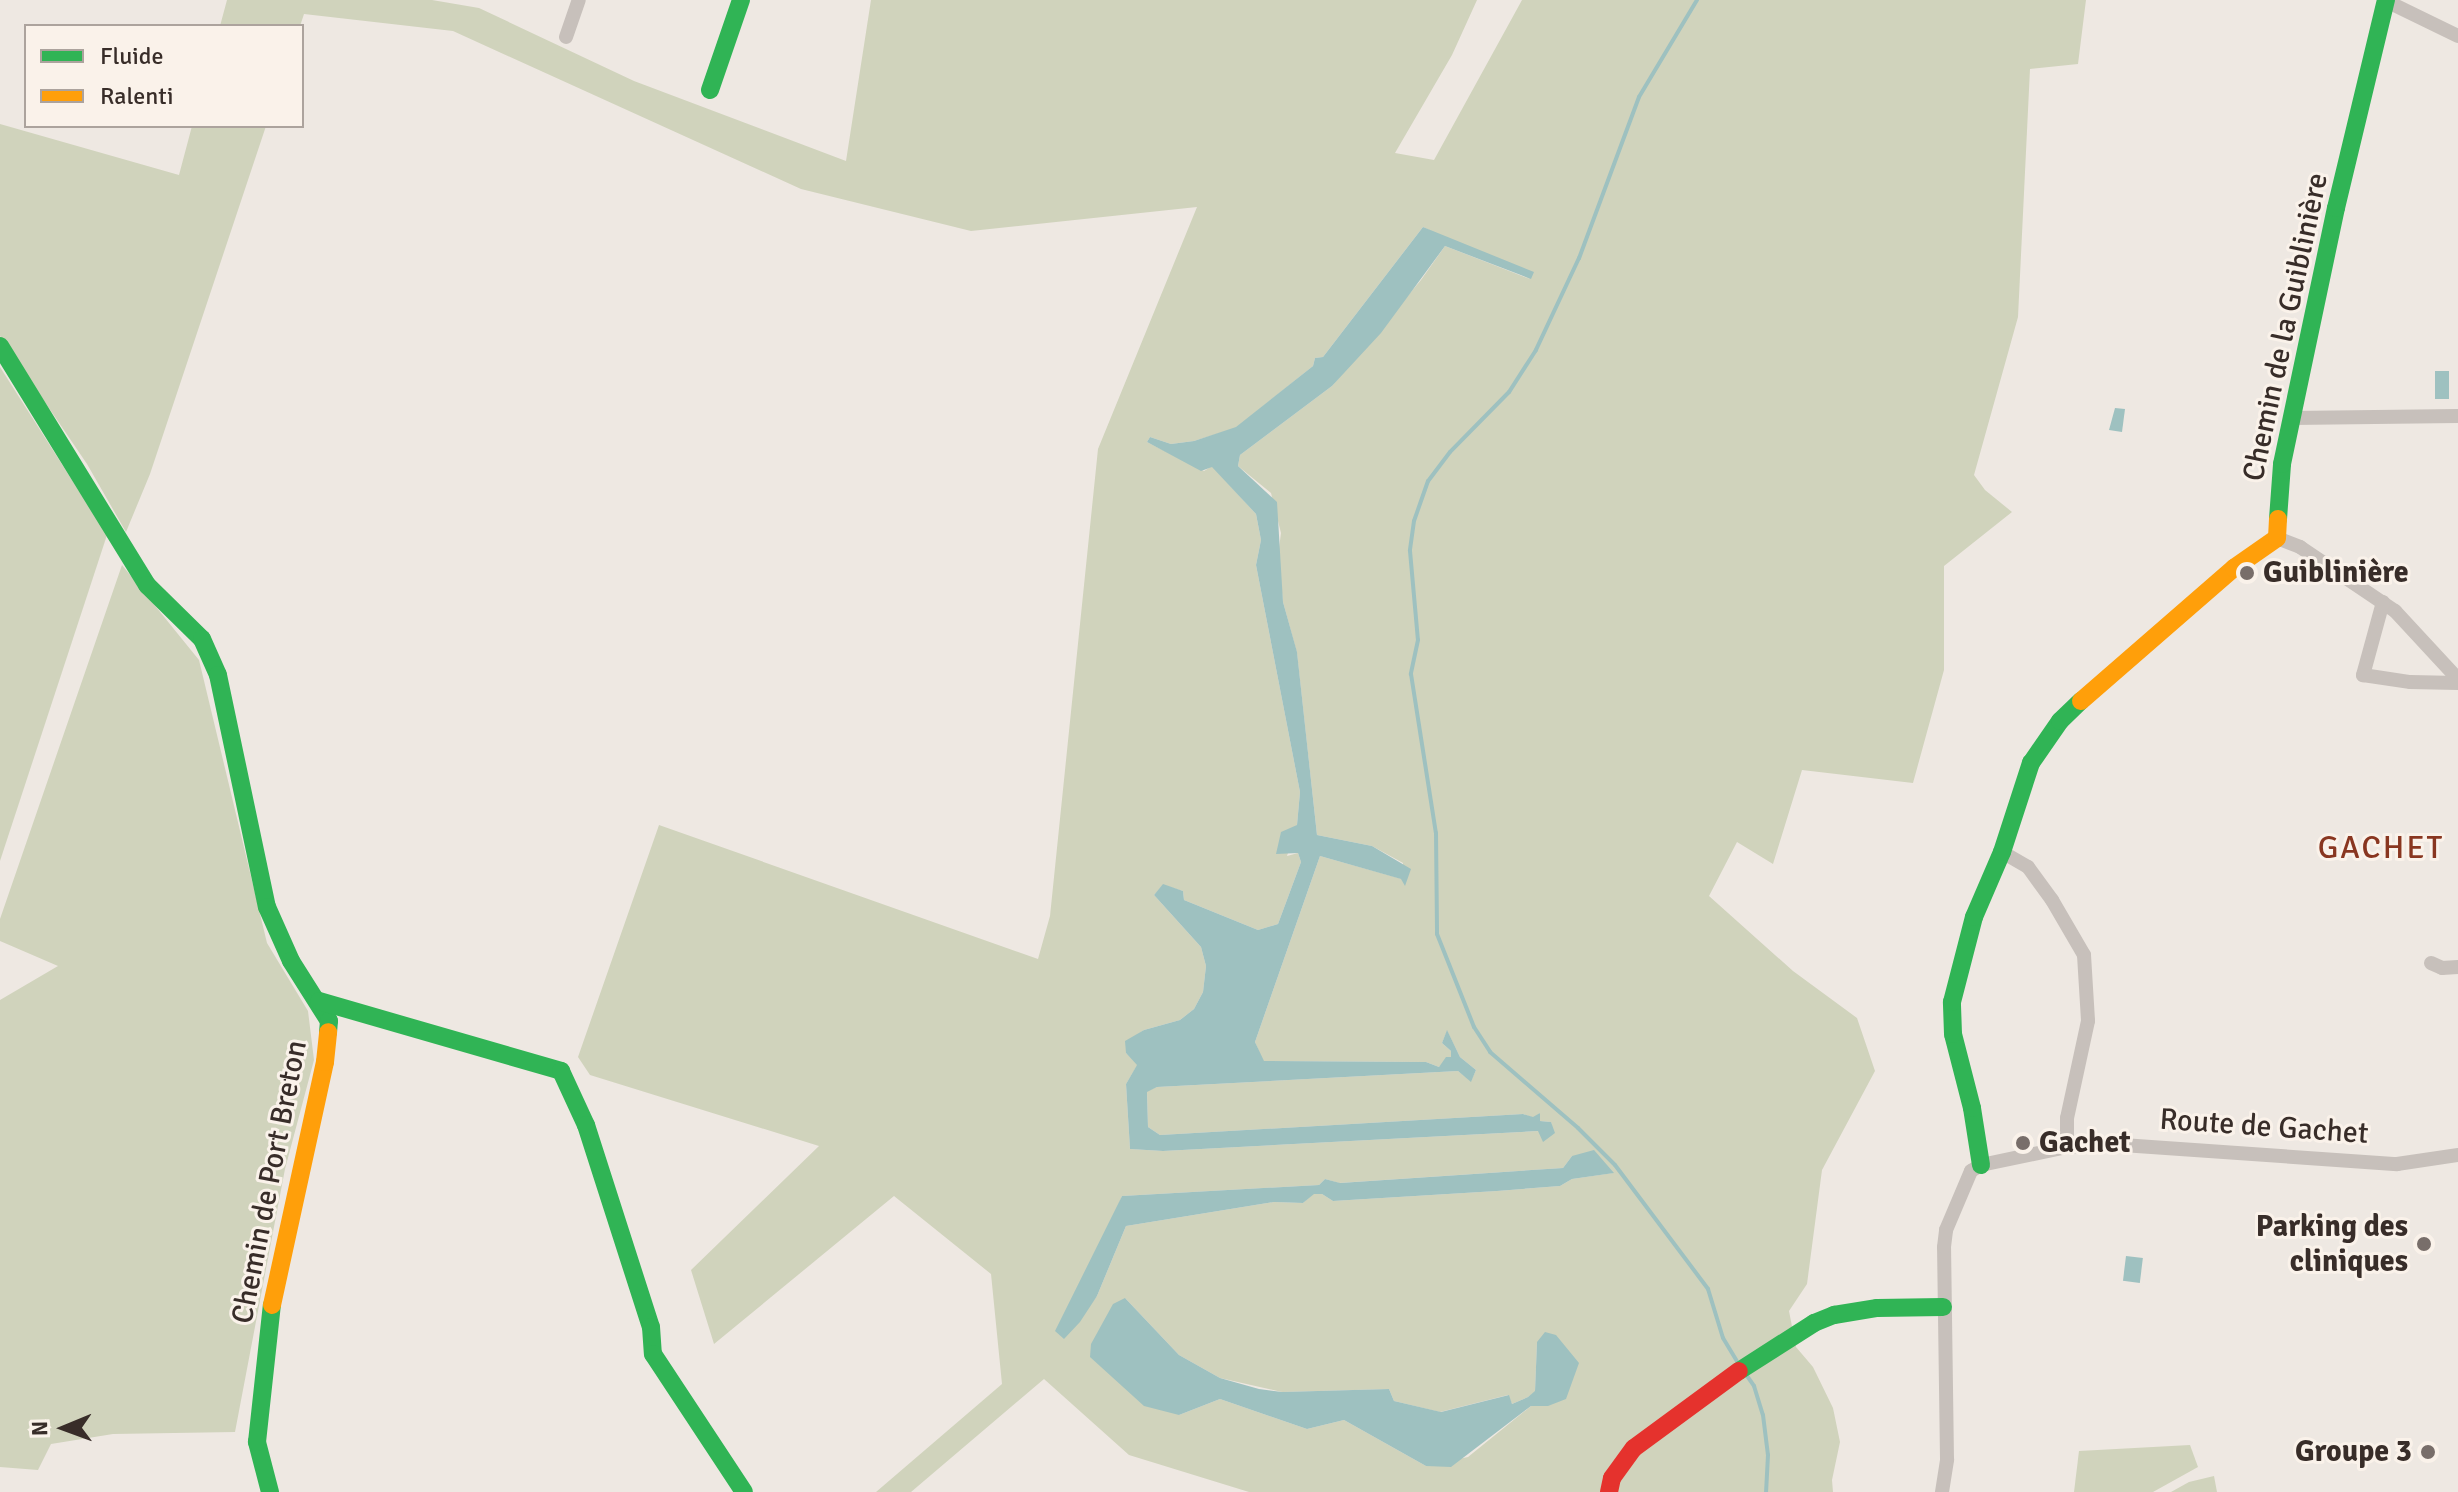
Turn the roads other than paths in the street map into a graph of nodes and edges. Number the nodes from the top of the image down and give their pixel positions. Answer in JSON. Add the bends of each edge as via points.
{"nodes":[{"id":1,"x":579,"y":0,"type":"edge"},
{"id":2,"x":741,"y":0,"type":"edge"},
{"id":3,"x":2386,"y":1,"type":"edge"},
{"id":4,"x":2458,"y":36,"type":"edge"},
{"id":5,"x":566,"y":37,"type":"dead end"},
{"id":6,"x":710,"y":90,"type":"dead end"},
{"id":7,"x":0,"y":346,"type":"edge"},
{"id":8,"x":2458,"y":416,"type":"edge"},
{"id":9,"x":2292,"y":418,"type":"junction"},
{"id":10,"x":2277,"y":538,"type":"junction"},
{"id":11,"x":2383,"y":602,"type":"junction"},
{"id":12,"x":2458,"y":681,"type":"edge"},
{"id":13,"x":2002,"y":852,"type":"junction"},
{"id":14,"x":2431,"y":963,"type":"dead end"},
{"id":15,"x":2458,"y":967,"type":"edge"},
{"id":16,"x":319,"y":1001,"type":"junction"},
{"id":17,"x":2067,"y":1147,"type":"junction"},
{"id":18,"x":2458,"y":1155,"type":"edge"},
{"id":19,"x":1981,"y":1165,"type":"junction"},
{"id":20,"x":1943,"y":1307,"type":"junction"},
{"id":21,"x":270,"y":1492,"type":"edge"},
{"id":22,"x":744,"y":1492,"type":"edge"},
{"id":23,"x":1609,"y":1492,"type":"edge"},
{"id":24,"x":1942,"y":1492,"type":"edge"}],
"edges":[{"from":1,"to":5,"type":"street"},
{"from":2,"to":6,"type":"street"},
{"from":3,"to":4,"type":"street"},
{"from":3,"to":9,"type":"street","name":"Chemin de la Guiblinière"},
{"from":7,"to":16,"type":"street","name":"Chemin de Port Breton","via":[[147,585],[202,639],[218,675],[267,907],[291,961]]},
{"from":8,"to":9,"type":"street"},
{"from":9,"to":10,"type":"street","name":"Chemin de la Guiblinière","via":[[2282,464]]},
{"from":10,"to":11,"type":"street","via":[[2300,547]]},
{"from":10,"to":13,"type":"street","via":[[2117,666],[2060,721],[2031,763]]},
{"from":11,"to":12,"type":"street"},
{"from":11,"to":12,"type":"street","via":[[2363,675],[2410,682]]},
{"from":13,"to":17,"type":"street","via":[[2028,867],[2084,955],[2088,1021],[2067,1118]]},
{"from":13,"to":19,"type":"street","via":[[1974,917],[1952,1002],[1953,1034]]},
{"from":14,"to":15,"type":"street"},
{"from":16,"to":21,"type":"street","name":"Chemin de Port Breton","via":[[329,1021],[325,1062],[272,1302],[260,1394],[257,1442]]},
{"from":16,"to":22,"type":"street","via":[[561,1071],[595,1154],[651,1327],[653,1354]]},
{"from":17,"to":18,"type":"street","name":"Route de Gachet","via":[[2108,1144],[2397,1164]]},
{"from":17,"to":19,"type":"street","name":"Route de Gachet"},
{"from":19,"to":20,"type":"street","via":[[1966,1178],[1946,1230]]},
{"from":20,"to":23,"type":"street","via":[[1834,1315],[1742,1369],[1634,1448],[1612,1478]]},
{"from":20,"to":24,"type":"street","via":[[1947,1459]]}]}
